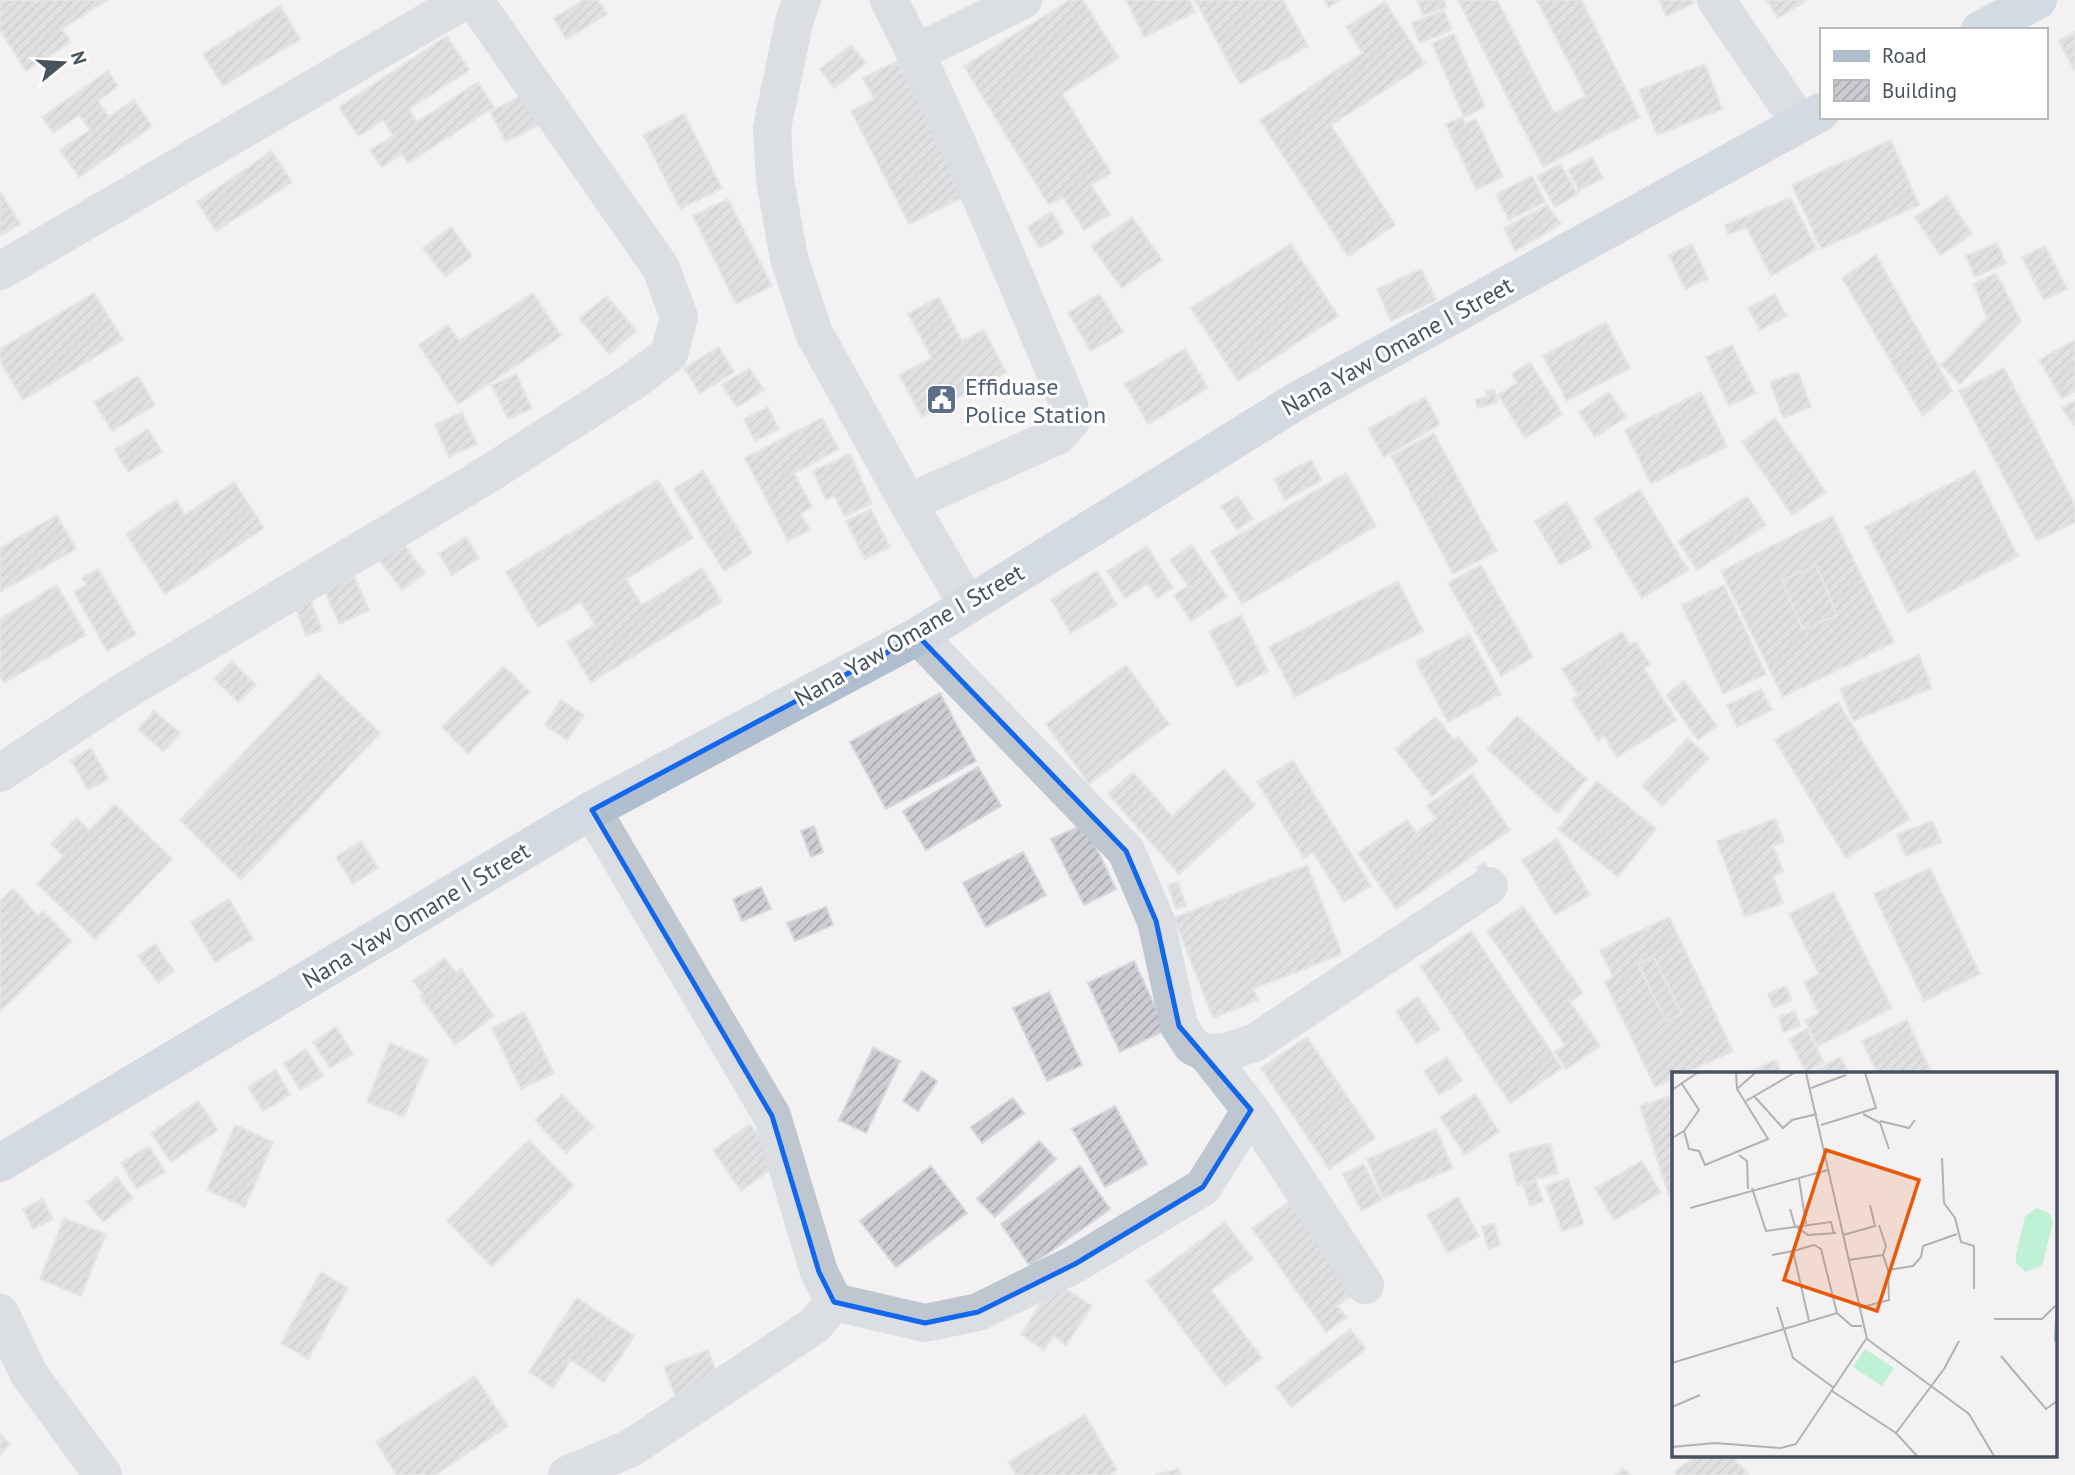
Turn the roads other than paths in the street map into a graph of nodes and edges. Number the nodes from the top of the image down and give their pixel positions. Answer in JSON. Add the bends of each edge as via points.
{"nodes":[{"id":1,"x":465,"y":0,"type":"edge"},
{"id":2,"x":474,"y":0,"type":"edge"},
{"id":3,"x":802,"y":0,"type":"edge"},
{"id":4,"x":889,"y":0,"type":"edge"},
{"id":5,"x":1023,"y":0,"type":"edge"},
{"id":6,"x":1716,"y":0,"type":"edge"},
{"id":7,"x":2038,"y":0,"type":"edge"},
{"id":8,"x":1984,"y":28,"type":"edge"},
{"id":9,"x":916,"y":53,"type":"junction"},
{"id":10,"x":1810,"y":118,"type":"edge"},
{"id":11,"x":0,"y":271,"type":"edge"},
{"id":12,"x":908,"y":503,"type":"junction"},
{"id":13,"x":967,"y":604,"type":"junction"},
{"id":14,"x":918,"y":636,"type":"junction"},
{"id":15,"x":0,"y":773,"type":"edge"},
{"id":16,"x":592,"y":810,"type":"junction"},
{"id":17,"x":1489,"y":886,"type":"dead end"},
{"id":18,"x":1206,"y":1053,"type":"junction"},
{"id":19,"x":1251,"y":1110,"type":"junction"},
{"id":20,"x":0,"y":1163,"type":"edge"},
{"id":21,"x":1365,"y":1285,"type":"dead end"},
{"id":22,"x":834,"y":1302,"type":"junction"},
{"id":23,"x":0,"y":1314,"type":"edge"},
{"id":24,"x":636,"y":1462,"type":"edge"},
{"id":25,"x":103,"y":1475,"type":"edge"},
{"id":26,"x":567,"y":1475,"type":"edge"}],
"edges":[{"from":1,"to":11,"type":"street"},
{"from":2,"to":15,"type":"street","via":[[661,268],[679,317],[669,354],[482,478],[123,692]]},
{"from":3,"to":12,"type":"street","via":[[772,128],[775,180],[789,258],[814,333]]},
{"from":4,"to":9,"type":"street"},
{"from":5,"to":9,"type":"street"},
{"from":6,"to":10,"type":"street"},
{"from":7,"to":8,"type":"main road"},
{"from":9,"to":12,"type":"street","via":[[1069,405],[1071,421],[1057,436]]},
{"from":10,"to":13,"type":"main road","name":"Nana Yaw Omane I Street","via":[[1295,402]]},
{"from":12,"to":13,"type":"street"},
{"from":13,"to":14,"type":"main road","name":"Nana Yaw Omane I Street"},
{"from":14,"to":16,"type":"main road","name":"Nana Yaw Omane I Street"},
{"from":14,"to":18,"type":"street","via":[[1126,851],[1156,921],[1179,1026],[1192,1046]]},
{"from":16,"to":20,"type":"main road","name":"Nana Yaw Omane I Street"},
{"from":16,"to":22,"type":"street","via":[[772,1116],[819,1272]]},
{"from":17,"to":18,"type":"street","via":[[1256,1042],[1228,1052]]},
{"from":18,"to":19,"type":"street"},
{"from":19,"to":21,"type":"street"},
{"from":19,"to":22,"type":"street","via":[[1203,1187],[1075,1264],[978,1311],[925,1323]]},
{"from":22,"to":24,"type":"street","via":[[815,1325]]},
{"from":23,"to":25,"type":"street","via":[[29,1374]]},
{"from":24,"to":26,"type":"street"}]}
